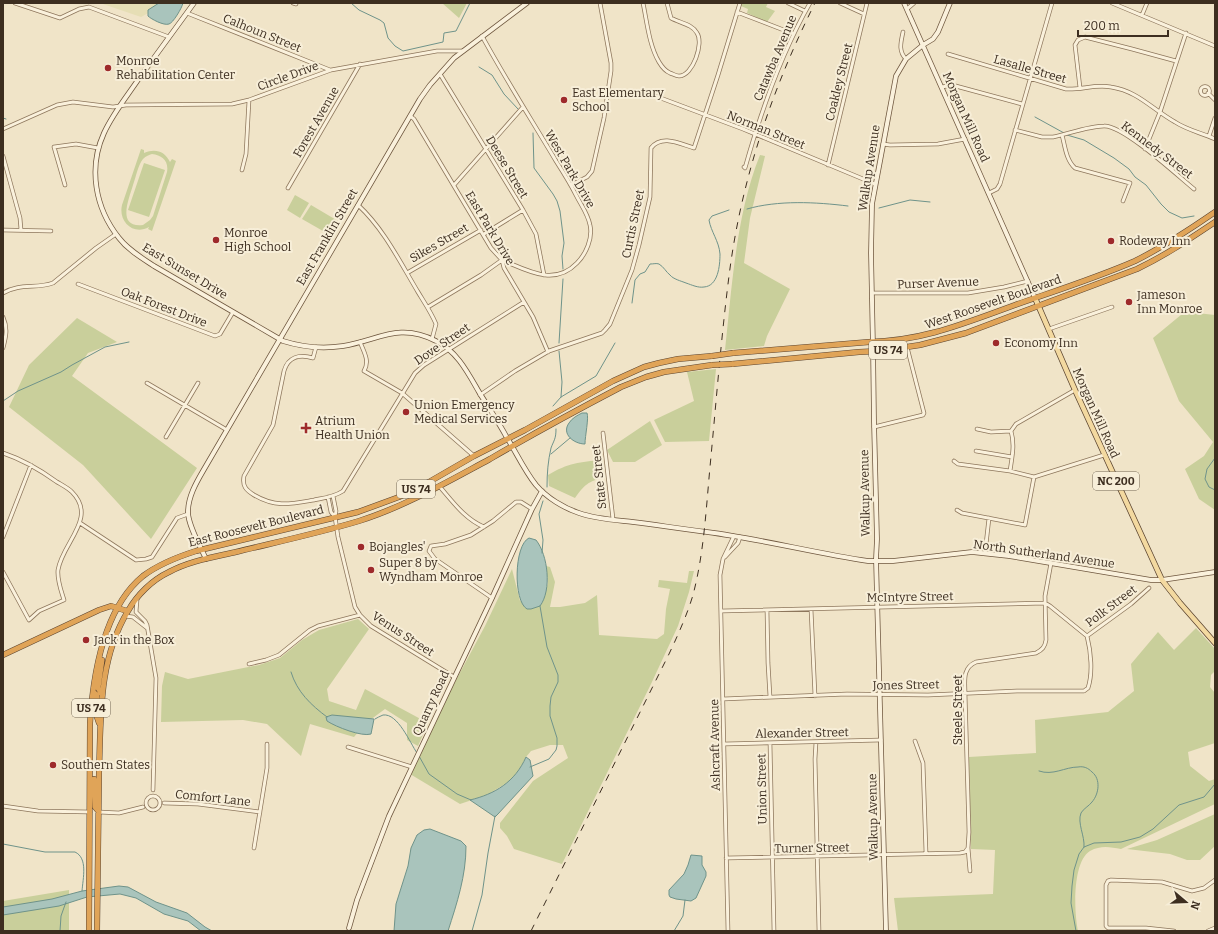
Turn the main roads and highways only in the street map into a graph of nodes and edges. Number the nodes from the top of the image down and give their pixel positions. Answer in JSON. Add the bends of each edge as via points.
{"nodes":[{"id":1,"x":1215,"y":212,"type":"edge"},
{"id":2,"x":1215,"y":217,"type":"edge"},
{"id":3,"x":1215,"y":222,"type":"edge"},
{"id":4,"x":1036,"y":298,"type":"junction"},
{"id":5,"x":1039,"y":306,"type":"junction"},
{"id":6,"x":712,"y":356,"type":"joint"},
{"id":7,"x":712,"y":365,"type":"joint"},
{"id":8,"x":118,"y":607,"type":"junction"},
{"id":9,"x":126,"y":613,"type":"junction"},
{"id":10,"x":1215,"y":642,"type":"edge"},
{"id":11,"x":103,"y":644,"type":"junction"},
{"id":12,"x":3,"y":655,"type":"edge"},
{"id":13,"x":93,"y":692,"type":"junction"},
{"id":14,"x":102,"y":694,"type":"junction"},
{"id":15,"x":100,"y":730,"type":"junction"},
{"id":16,"x":91,"y":758,"type":"junction"},
{"id":17,"x":90,"y":812,"type":"junction"},
{"id":18,"x":98,"y":812,"type":"junction"},
{"id":19,"x":98,"y":860,"type":"junction"},
{"id":20,"x":89,"y":931,"type":"edge"},
{"id":21,"x":97,"y":931,"type":"edge"}],
"edges":[{"from":1,"to":4,"type":"highway","name":"West Roosevelt Boulevard","number":"US 74","via":[[1176,238],[1134,261]]},
{"from":2,"to":3,"type":"highway"},
{"from":3,"to":5,"type":"highway","name":"West Roosevelt Boulevard","number":"US 74","via":[[1159,258]]},
{"from":4,"to":5,"type":"main road","name":"Morgan Mill Road","number":"NC 200"},
{"from":4,"to":6,"type":"highway","name":"West Roosevelt Boulevard","number":"US 74","bridge":true,"via":[[935,334],[889,342]]},
{"from":5,"to":7,"type":"highway","name":"West Roosevelt Boulevard","number":"US 74","bridge":true,"via":[[966,333],[920,345],[873,352]]},
{"from":5,"to":10,"type":"main road","name":"Morgan Mill Road","number":"NC 200","via":[[1162,580]]},
{"from":6,"to":8,"type":"highway","name":"East Roosevelt Boulevard","number":"US 74","via":[[678,359],[644,367],[607,384],[399,497],[358,512],[202,549],[172,559],[143,576]]},
{"from":7,"to":9,"type":"highway","name":"East Roosevelt Boulevard","number":"US 74","via":[[664,372],[640,379],[596,400],[440,487],[384,513],[175,569],[150,584]]},
{"from":8,"to":9,"type":"highway"},
{"from":8,"to":11,"type":"highway","name":"East Roosevelt Boulevard","number":"US 74","via":[[111,618]]},
{"from":8,"to":12,"type":"highway","via":[[111,606],[99,610]]},
{"from":9,"to":14,"type":"highway","name":"East Roosevelt Boulevard","number":"US 74","via":[[115,636]]},
{"from":11,"to":13,"type":"highway","name":"East Roosevelt Boulevard","number":"US 74"},
{"from":11,"to":14,"type":"highway","via":[[98,688]]},
{"from":13,"to":15,"type":"highway","via":[[97,695]]},
{"from":13,"to":16,"type":"highway","name":"East Roosevelt Boulevard","number":"US 74","via":[[90,722]]},
{"from":14,"to":15,"type":"highway","name":"East Roosevelt Boulevard","number":"US 74"},
{"from":15,"to":18,"type":"highway","name":"East Roosevelt Boulevard","number":"US 74"},
{"from":16,"to":17,"type":"highway","name":"East Roosevelt Boulevard","number":"US 74"},
{"from":16,"to":18,"type":"highway","via":[[94,807]]},
{"from":17,"to":19,"type":"highway","via":[[95,816]]},
{"from":17,"to":20,"type":"highway","name":"East Roosevelt Boulevard","number":"US 74"},
{"from":18,"to":19,"type":"highway","name":"East Roosevelt Boulevard","number":"US 74"},
{"from":19,"to":21,"type":"highway","name":"East Roosevelt Boulevard","number":"US 74"}]}
